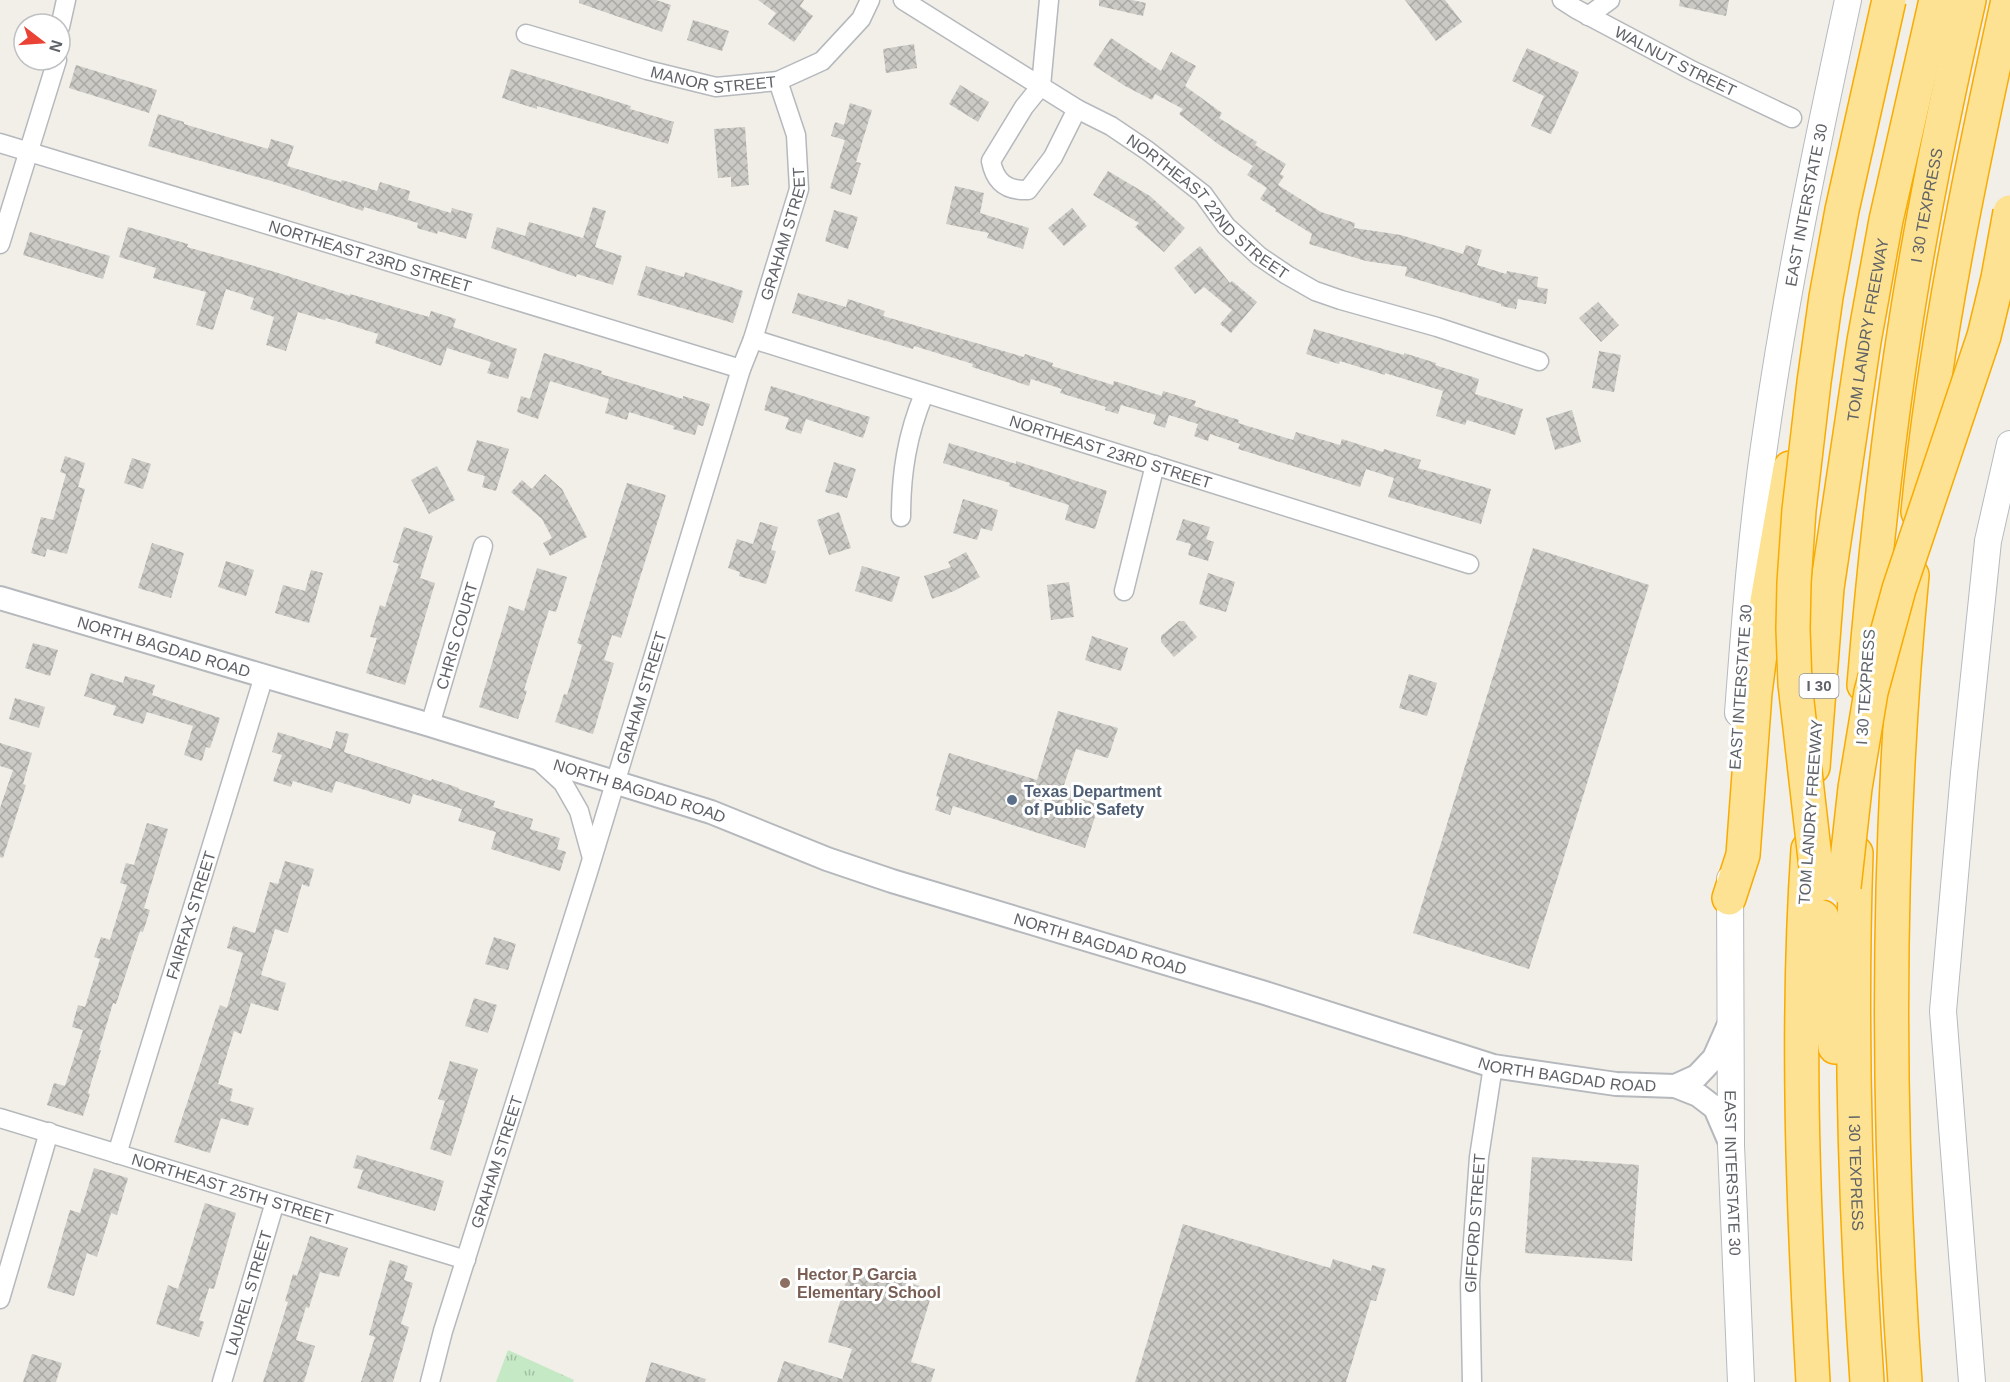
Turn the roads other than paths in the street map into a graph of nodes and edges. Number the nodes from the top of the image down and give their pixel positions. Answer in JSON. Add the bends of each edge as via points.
{"nodes":[{"id":1,"x":870,"y":0,"type":"edge"},
{"id":2,"x":903,"y":0,"type":"edge"},
{"id":3,"x":1049,"y":0,"type":"edge"},
{"id":4,"x":1562,"y":0,"type":"edge"},
{"id":5,"x":1610,"y":0,"type":"edge"},
{"id":6,"x":1848,"y":0,"type":"edge"},
{"id":7,"x":1889,"y":0,"type":"edge"},
{"id":8,"x":1905,"y":0,"type":"edge"},
{"id":9,"x":1936,"y":0,"type":"edge"},
{"id":10,"x":1969,"y":0,"type":"edge"},
{"id":11,"x":2008,"y":0,"type":"edge"},
{"id":12,"x":1588,"y":16,"type":"junction"},
{"id":13,"x":526,"y":34,"type":"dead end"},
{"id":14,"x":53,"y":72,"type":"edge"},
{"id":15,"x":778,"y":81,"type":"junction"},
{"id":16,"x":1041,"y":86,"type":"junction"},
{"id":17,"x":1077,"y":109,"type":"junction"},
{"id":18,"x":1792,"y":118,"type":"dead end"},
{"id":19,"x":0,"y":143,"type":"edge"},
{"id":20,"x":29,"y":152,"type":"junction"},
{"id":21,"x":2010,"y":212,"type":"edge"},
{"id":22,"x":0,"y":244,"type":"edge"},
{"id":23,"x":753,"y":339,"type":"junction"},
{"id":24,"x":1539,"y":361,"type":"dead end"},
{"id":25,"x":741,"y":369,"type":"junction"},
{"id":26,"x":924,"y":393,"type":"junction"},
{"id":27,"x":2010,"y":444,"type":"edge"},
{"id":28,"x":1155,"y":465,"type":"junction"},
{"id":29,"x":901,"y":517,"type":"dead end"},
{"id":30,"x":483,"y":546,"type":"dead end"},
{"id":31,"x":1470,"y":564,"type":"dead end"},
{"id":32,"x":1124,"y":591,"type":"dead end"},
{"id":33,"x":0,"y":598,"type":"edge"},
{"id":34,"x":264,"y":676,"type":"junction"},
{"id":35,"x":429,"y":725,"type":"junction"},
{"id":36,"x":536,"y":758,"type":"junction"},
{"id":37,"x":615,"y":782,"type":"junction"},
{"id":38,"x":592,"y":859,"type":"junction"},
{"id":39,"x":1729,"y":898,"type":"junction"},
{"id":40,"x":1730,"y":1021,"type":"junction"},
{"id":41,"x":1835,"y":1046,"type":"junction"},
{"id":42,"x":1493,"y":1066,"type":"junction"},
{"id":43,"x":1675,"y":1086,"type":"junction"},
{"id":44,"x":0,"y":1118,"type":"edge"},
{"id":45,"x":49,"y":1132,"type":"junction"},
{"id":46,"x":1731,"y":1145,"type":"junction"},
{"id":47,"x":117,"y":1154,"type":"junction"},
{"id":48,"x":275,"y":1202,"type":"junction"},
{"id":49,"x":466,"y":1260,"type":"junction"},
{"id":50,"x":0,"y":1299,"type":"edge"},
{"id":51,"x":222,"y":1382,"type":"edge"},
{"id":52,"x":430,"y":1382,"type":"edge"},
{"id":53,"x":1472,"y":1382,"type":"edge"},
{"id":54,"x":1741,"y":1382,"type":"edge"},
{"id":55,"x":1813,"y":1382,"type":"edge"},
{"id":56,"x":1847,"y":1382,"type":"edge"},
{"id":57,"x":1867,"y":1382,"type":"edge"},
{"id":58,"x":1905,"y":1382,"type":"edge"},
{"id":59,"x":1972,"y":1382,"type":"edge"}],
"edges":[{"from":1,"to":15,"type":"street","name":"MANOR STREET","via":[[861,19],[822,61]]},
{"from":2,"to":16,"type":"street","name":"NORTHEAST 22ND STREET"},
{"from":3,"to":16,"type":"street"},
{"from":4,"to":12,"type":"street","name":"WALNUT STREET"},
{"from":5,"to":12,"type":"street"},
{"from":6,"to":39,"type":"main road","name":"EAST INTERSTATE 30","via":[[1794,260],[1766,434],[1747,588]]},
{"from":7,"to":41,"type":"highway","bridge":true,"via":[[1826,297],[1799,510],[1794,583],[1795,684]]},
{"from":8,"to":39,"type":"highway","via":[[1793,447],[1755,693],[1743,855]]},
{"from":9,"to":55,"type":"highway","name":"TOM LANDRY FREEWAY","number":"I 30","via":[[1866,330],[1827,588],[1805,896],[1802,1019],[1803,1155]]},
{"from":10,"to":57,"type":"highway","name":"I 30 TEXPRESS","via":[[1904,333],[1874,569],[1864,692],[1857,798],[1853,1043],[1859,1269]]},
{"from":11,"to":58,"type":"highway","via":[[1943,320],[1922,473],[1904,662],[1892,900],[1891,1038]]},
{"from":12,"to":18,"type":"street","name":"WALNUT STREET"},
{"from":13,"to":15,"type":"street","name":"MANOR STREET","via":[[716,87]]},
{"from":14,"to":20,"type":"street"},
{"from":15,"to":23,"type":"street","name":"GRAHAM STREET","via":[[796,135],[799,189]]},
{"from":16,"to":17,"type":"street","name":"NORTHEAST 22ND STREET"},
{"from":16,"to":17,"type":"street","via":[[991,161],[1000,183],[1028,190],[1053,157]]},
{"from":17,"to":24,"type":"street","name":"NORTHEAST 22ND STREET","via":[[1148,151],[1203,194],[1226,226],[1259,256],[1315,291]]},
{"from":19,"to":20,"type":"street","name":"NORTHEAST 23RD STREET"},
{"from":20,"to":22,"type":"street"},
{"from":20,"to":25,"type":"street","name":"NORTHEAST 23RD STREET"},
{"from":21,"to":41,"type":"highway","bridge":true,"via":[[1984,336],[1899,589],[1871,692],[1844,887]]},
{"from":23,"to":25,"type":"street","name":"GRAHAM STREET"},
{"from":23,"to":26,"type":"street","name":"NORTHEAST 23RD STREET"},
{"from":25,"to":37,"type":"street","name":"GRAHAM STREET"},
{"from":26,"to":28,"type":"street","name":"NORTHEAST 23RD STREET"},
{"from":26,"to":29,"type":"street","via":[[912,423],[901,483]]},
{"from":27,"to":59,"type":"main road","via":[[1988,541],[1943,1011]]},
{"from":28,"to":31,"type":"street","name":"NORTHEAST 23RD STREET"},
{"from":28,"to":32,"type":"street"},
{"from":30,"to":35,"type":"street","name":"CHRIS COURT"},
{"from":33,"to":34,"type":"street","name":"NORTH BAGDAD ROAD"},
{"from":34,"to":35,"type":"street","name":"NORTH BAGDAD ROAD"},
{"from":34,"to":47,"type":"street","name":"FAIRFAX STREET"},
{"from":35,"to":36,"type":"street","name":"NORTH BAGDAD ROAD"},
{"from":36,"to":37,"type":"street","name":"NORTH BAGDAD ROAD"},
{"from":36,"to":38,"type":"street","name":"NORTH BAGDAD ROAD","via":[[563,783],[579,811]]},
{"from":37,"to":38,"type":"street","name":"GRAHAM STREET"},
{"from":37,"to":42,"type":"street","name":"NORTH BAGDAD ROAD","via":[[711,812],[892,881]]},
{"from":38,"to":49,"type":"street","name":"GRAHAM STREET"},
{"from":39,"to":40,"type":"main road","name":"EAST INTERSTATE 30"},
{"from":40,"to":43,"type":"street","name":"NORTH BAGDAD ROAD","via":[[1714,1058],[1697,1076]]},
{"from":40,"to":46,"type":"main road","name":"EAST INTERSTATE 30"},
{"from":41,"to":56,"type":"highway"},
{"from":42,"to":43,"type":"street","name":"NORTH BAGDAD ROAD","via":[[1616,1084]]},
{"from":42,"to":53,"type":"street","name":"GIFFORD STREET","via":[[1479,1157],[1470,1283]]},
{"from":43,"to":46,"type":"street","name":"NORTH BAGDAD ROAD","via":[[1698,1095],[1715,1108]]},
{"from":44,"to":45,"type":"street","name":"NORTHEAST 25TH STREET"},
{"from":45,"to":47,"type":"street","name":"NORTHEAST 25TH STREET"},
{"from":45,"to":50,"type":"street"},
{"from":46,"to":54,"type":"main road","name":"EAST INTERSTATE 30"},
{"from":47,"to":48,"type":"street","name":"NORTHEAST 25TH STREET"},
{"from":48,"to":49,"type":"street","name":"NORTHEAST 25TH STREET"},
{"from":48,"to":51,"type":"street","name":"LAUREL STREET"},
{"from":49,"to":52,"type":"street","name":"GRAHAM STREET"}]}
